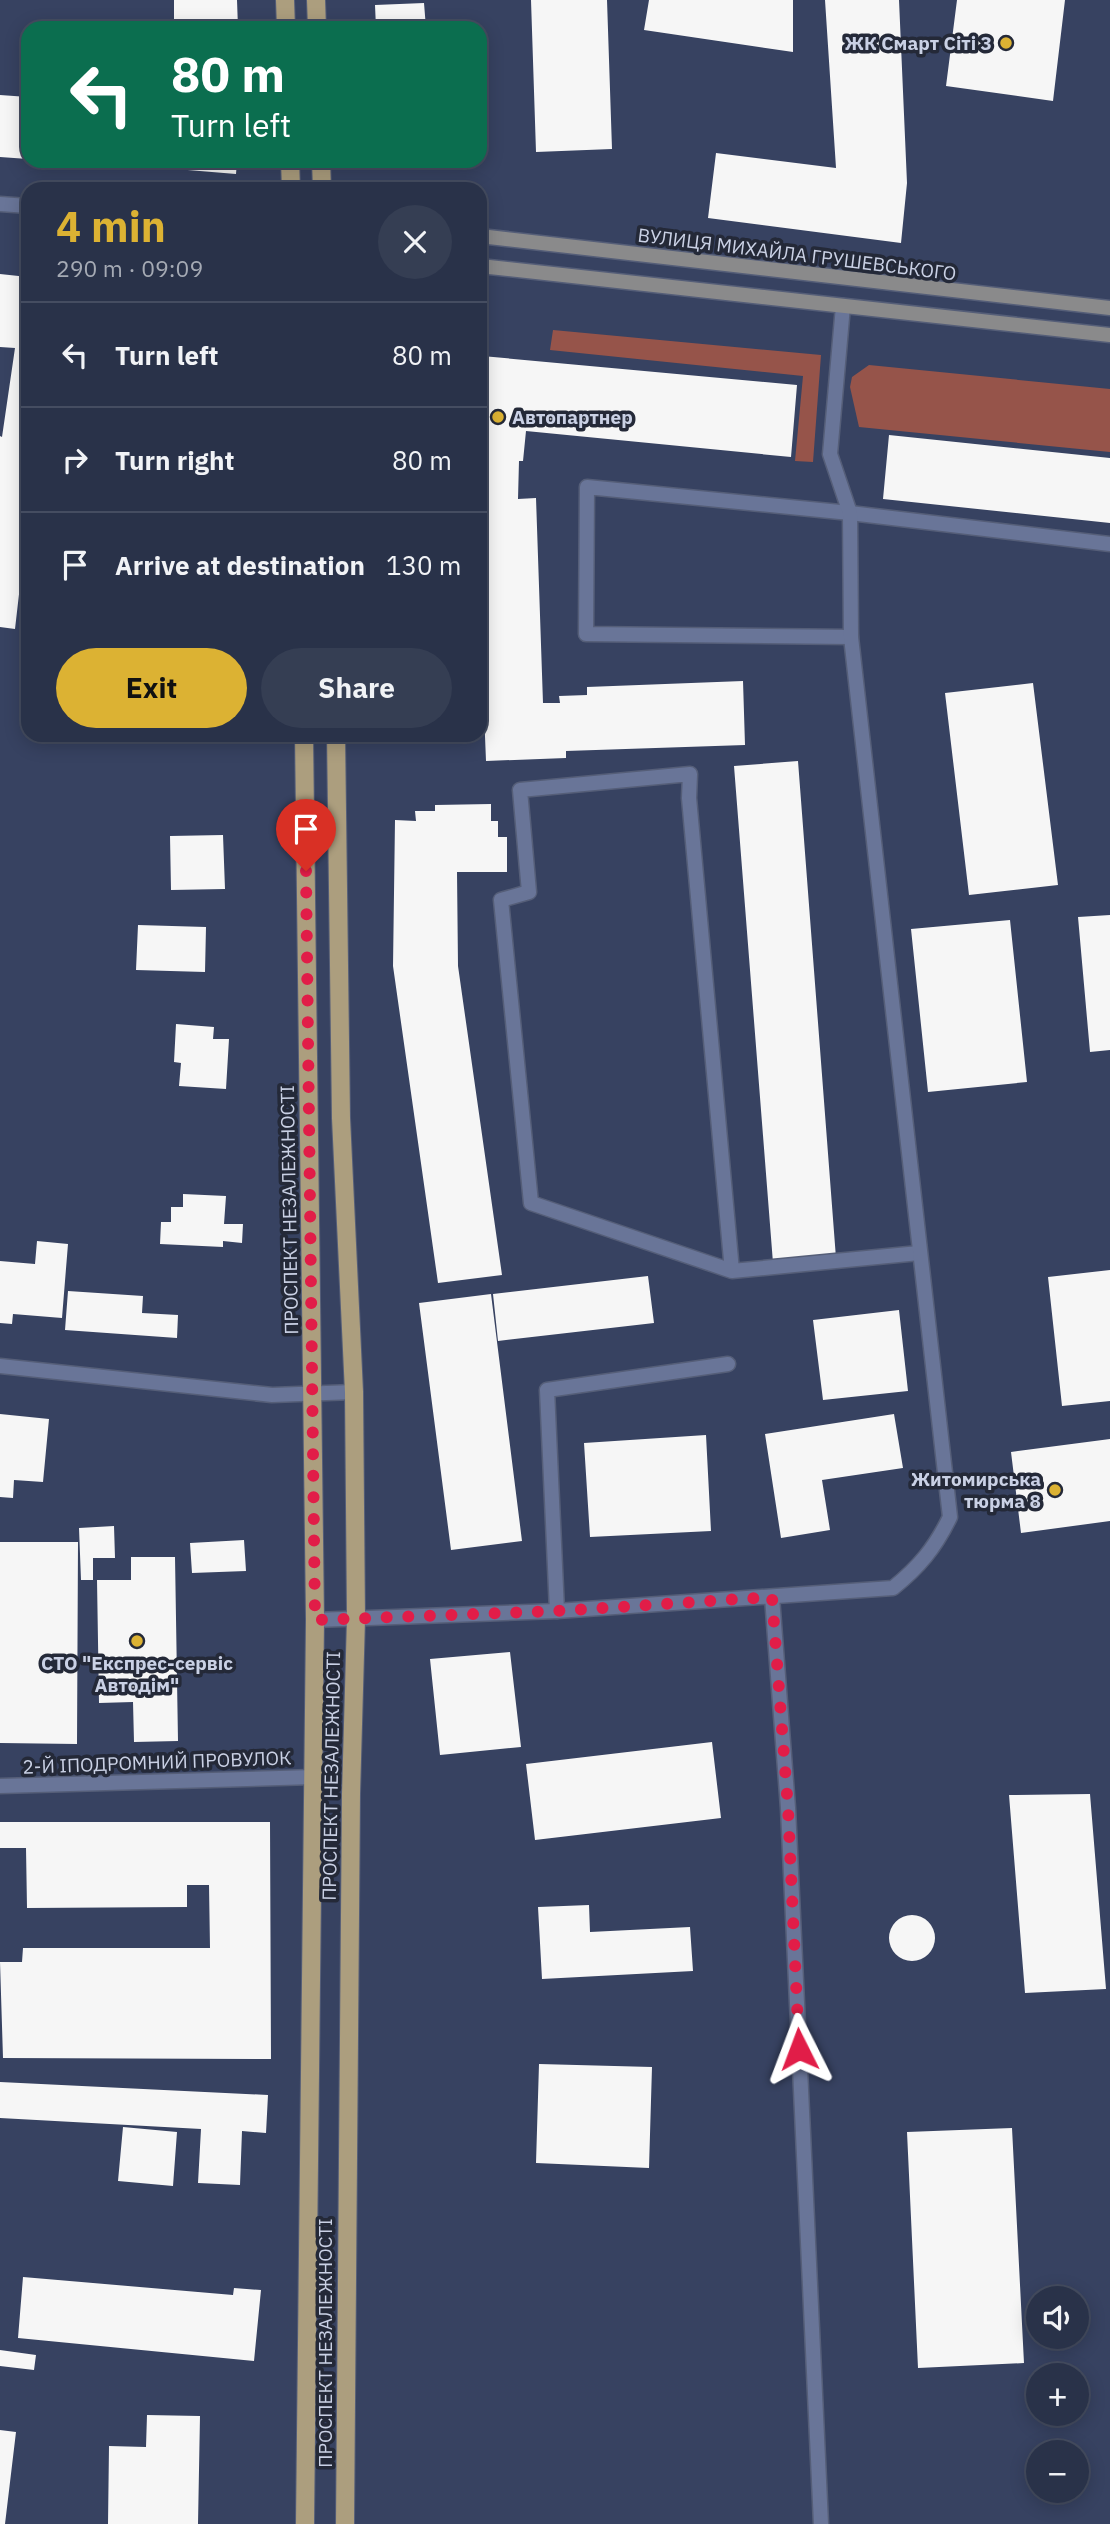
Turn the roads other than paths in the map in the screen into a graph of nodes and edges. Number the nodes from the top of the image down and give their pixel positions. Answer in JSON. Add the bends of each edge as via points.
{"nodes":[{"id":1,"x":285,"y":0,"type":"edge"},
{"id":2,"x":316,"y":0,"type":"edge"},
{"id":3,"x":286,"y":21,"type":"edge"},
{"id":4,"x":317,"y":21,"type":"edge"},
{"id":5,"x":0,"y":204,"type":"edge"},
{"id":6,"x":21,"y":206,"type":"edge"},
{"id":7,"x":487,"y":237,"type":"edge"},
{"id":8,"x":487,"y":267,"type":"edge"},
{"id":9,"x":843,"y":306,"type":"junction"},
{"id":10,"x":1110,"y":308,"type":"edge"},
{"id":11,"x":1110,"y":335,"type":"edge"},
{"id":12,"x":850,"y":513,"type":"junction"},
{"id":13,"x":1110,"y":544,"type":"edge"},
{"id":14,"x":851,"y":637,"type":"junction"},
{"id":15,"x":304,"y":742,"type":"edge"},
{"id":16,"x":337,"y":742,"type":"edge"},
{"id":17,"x":919,"y":1253,"type":"junction"},
{"id":18,"x":732,"y":1272,"type":"junction"},
{"id":19,"x":728,"y":1364,"type":"dead end"},
{"id":20,"x":0,"y":1366,"type":"edge"},
{"id":21,"x":354,"y":1392,"type":"junction"},
{"id":22,"x":313,"y":1394,"type":"junction"},
{"id":23,"x":772,"y":1597,"type":"junction"},
{"id":24,"x":557,"y":1611,"type":"junction"},
{"id":25,"x":356,"y":1619,"type":"junction"},
{"id":26,"x":315,"y":1620,"type":"junction"},
{"id":27,"x":314,"y":1777,"type":"junction"},
{"id":28,"x":0,"y":1786,"type":"edge"},
{"id":29,"x":305,"y":2524,"type":"edge"},
{"id":30,"x":345,"y":2524,"type":"edge"},
{"id":31,"x":821,"y":2524,"type":"edge"}],
"edges":[{"from":1,"to":3,"type":"main road"},
{"from":2,"to":4,"type":"main road"},
{"from":5,"to":6,"type":"street"},
{"from":7,"to":10,"type":"main road","name":"ВУЛИЦЯ МИХАЙЛА ГРУШЕВСЬКОГО"},
{"from":8,"to":9,"type":"main road"},
{"from":9,"to":11,"type":"main road"},
{"from":9,"to":12,"type":"street","via":[[830,454]]},
{"from":12,"to":13,"type":"street"},
{"from":12,"to":14,"type":"street"},
{"from":12,"to":14,"type":"street","via":[[587,487],[586,634]]},
{"from":14,"to":17,"type":"street"},
{"from":15,"to":22,"type":"main road","name":"ПРОСПЕКТ НЕЗАЛЕЖНОСТІ"},
{"from":16,"to":21,"type":"main road","name":"ПРОСПЕКТ НЕЗАЛЕЖНОСТІ","via":[[341,1118]]},
{"from":17,"to":18,"type":"street"},
{"from":17,"to":23,"type":"street","via":[[950,1517],[924,1561],[893,1588]]},
{"from":18,"to":18,"type":"street","via":[[531,1203],[501,900],[529,891],[520,790],[690,774]]},
{"from":19,"to":24,"type":"street","via":[[547,1390]]},
{"from":20,"to":22,"type":"street","via":[[272,1395]]},
{"from":21,"to":22,"type":"street"},
{"from":21,"to":25,"type":"main road","name":"ПРОСПЕКТ НЕЗАЛЕЖНОСТІ"},
{"from":22,"to":26,"type":"main road","name":"ПРОСПЕКТ НЕЗАЛЕЖНОСТІ"},
{"from":23,"to":24,"type":"street"},
{"from":23,"to":31,"type":"street","via":[[788,1808]]},
{"from":24,"to":25,"type":"street"},
{"from":25,"to":26,"type":"street"},
{"from":25,"to":30,"type":"main road","name":"ПРОСПЕКТ НЕЗАЛЕЖНОСТІ"},
{"from":26,"to":27,"type":"main road","name":"ПРОСПЕКТ НЕЗАЛЕЖНОСТІ"},
{"from":27,"to":28,"type":"street","name":"2-Й ІПОДРОМНИЙ ПРОВУЛОК"},
{"from":27,"to":29,"type":"main road","name":"ПРОСПЕКТ НЕЗАЛЕЖНОСТІ"}]}
